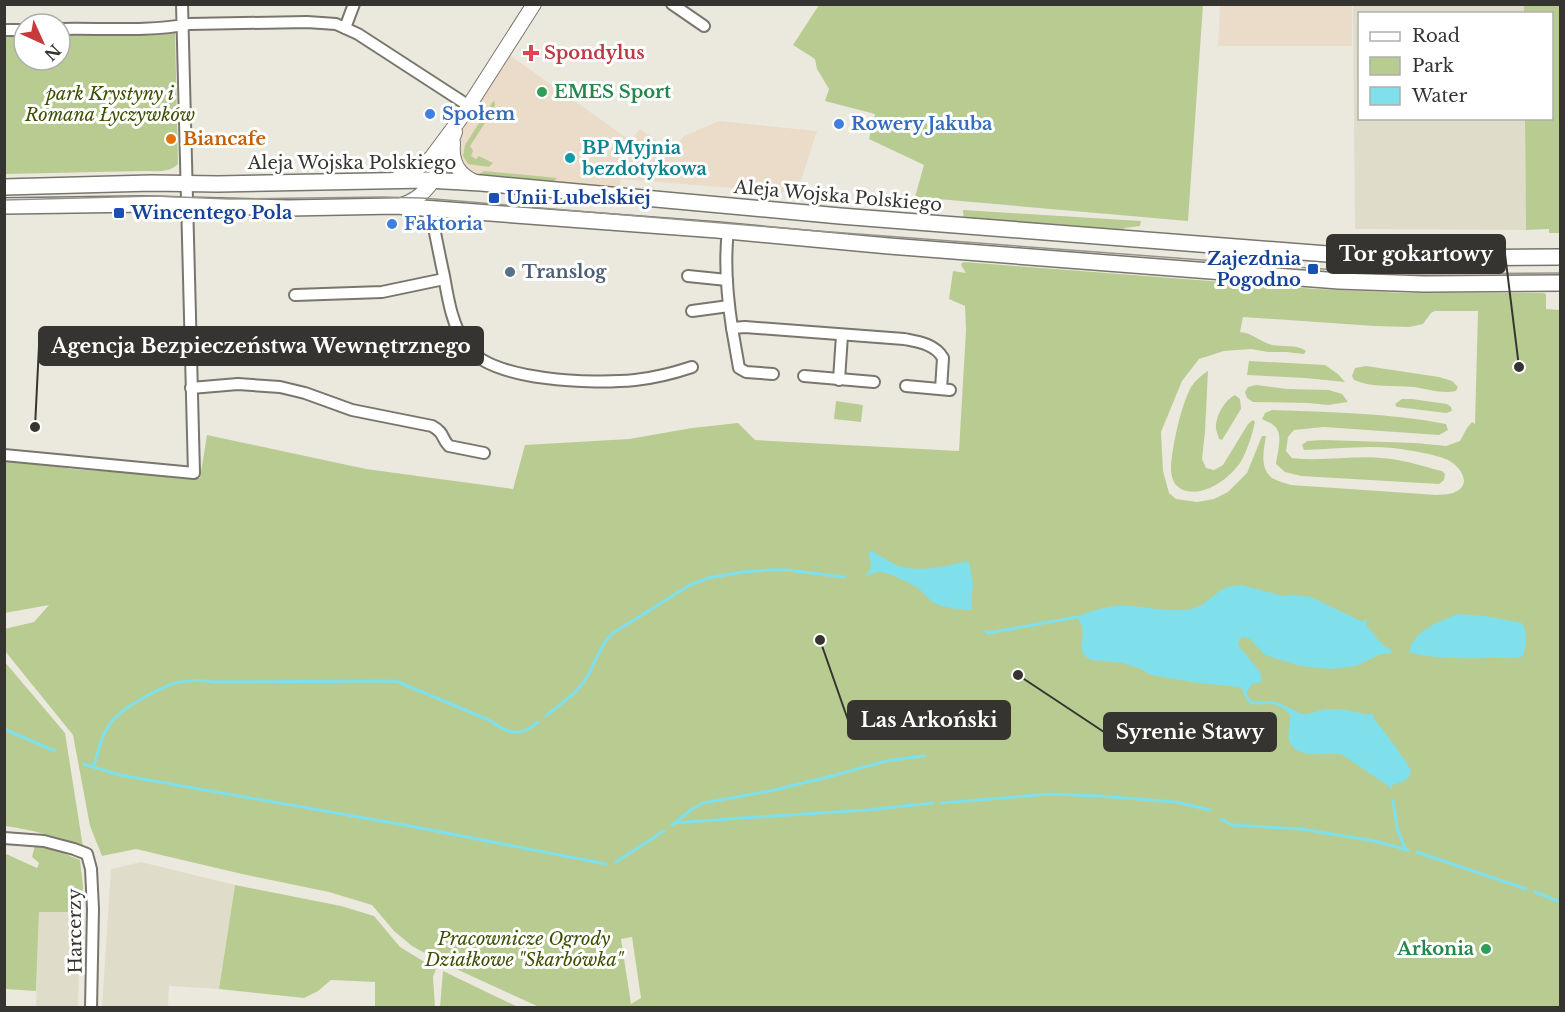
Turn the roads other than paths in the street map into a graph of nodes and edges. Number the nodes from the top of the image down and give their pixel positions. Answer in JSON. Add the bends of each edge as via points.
{"nodes":[{"id":1,"x":182,"y":4,"type":"edge"},
{"id":2,"x":354,"y":4,"type":"edge"},
{"id":3,"x":534,"y":4,"type":"edge"},
{"id":4,"x":672,"y":4,"type":"edge"},
{"id":5,"x":182,"y":26,"type":"junction"},
{"id":6,"x":704,"y":27,"type":"dead end"},
{"id":7,"x":345,"y":28,"type":"junction"},
{"id":8,"x":72,"y":29,"type":"edge"},
{"id":9,"x":466,"y":111,"type":"junction"},
{"id":10,"x":454,"y":136,"type":"junction"},
{"id":11,"x":436,"y":161,"type":"junction"},
{"id":12,"x":392,"y":180,"type":"junction"},
{"id":13,"x":431,"y":183,"type":"junction"},
{"id":14,"x":480,"y":183,"type":"junction"},
{"id":15,"x":186,"y":184,"type":"junction"},
{"id":16,"x":4,"y":187,"type":"edge"},
{"id":17,"x":187,"y":205,"type":"junction"},
{"id":18,"x":4,"y":206,"type":"edge"},
{"id":19,"x":396,"y":206,"type":"junction"},
{"id":20,"x":430,"y":209,"type":"junction"},
{"id":21,"x":728,"y":231,"type":"junction"},
{"id":22,"x":1560,"y":258,"type":"edge"},
{"id":23,"x":688,"y":276,"type":"dead end"},
{"id":24,"x":444,"y":279,"type":"junction"},
{"id":25,"x":727,"y":280,"type":"junction"},
{"id":26,"x":1560,"y":283,"type":"edge"},
{"id":27,"x":295,"y":295,"type":"dead end"},
{"id":28,"x":729,"y":306,"type":"junction"},
{"id":29,"x":692,"y":311,"type":"dead end"},
{"id":30,"x":732,"y":328,"type":"junction"},
{"id":31,"x":842,"y":335,"type":"junction"},
{"id":32,"x":692,"y":367,"type":"dead end"},
{"id":33,"x":773,"y":374,"type":"dead end"},
{"id":34,"x":804,"y":376,"type":"dead end"},
{"id":35,"x":839,"y":380,"type":"junction"},
{"id":36,"x":874,"y":382,"type":"dead end"},
{"id":37,"x":906,"y":386,"type":"dead end"},
{"id":38,"x":191,"y":388,"type":"junction"},
{"id":39,"x":484,"y":453,"type":"dead end"},
{"id":40,"x":4,"y":455,"type":"edge"},
{"id":41,"x":4,"y":838,"type":"edge"},
{"id":42,"x":91,"y":1008,"type":"edge"}],
"edges":[{"from":1,"to":5,"type":"street"},
{"from":2,"to":7,"type":"street"},
{"from":3,"to":9,"type":"street"},
{"from":4,"to":6,"type":"street"},
{"from":5,"to":7,"type":"street","via":[[307,21]]},
{"from":5,"to":8,"type":"street"},
{"from":5,"to":15,"type":"street"},
{"from":7,"to":9,"type":"street"},
{"from":9,"to":10,"type":"street"},
{"from":9,"to":11,"type":"street"},
{"from":10,"to":11,"type":"street"},
{"from":10,"to":14,"type":"street","via":[[452,152],[456,166],[464,176]]},
{"from":11,"to":12,"type":"street"},
{"from":11,"to":13,"type":"street"},
{"from":12,"to":13,"type":"main road","name":"Aleja Wojska Polskiego"},
{"from":12,"to":15,"type":"main road","name":"Aleja Wojska Polskiego"},
{"from":13,"to":14,"type":"main road","name":"Aleja Wojska Polskiego"},
{"from":13,"to":19,"type":"street","name":"Aleja Wojska Polskiego","via":[[414,200]]},
{"from":13,"to":20,"type":"street","name":"Aleja Wojska Polskiego"},
{"from":14,"to":22,"type":"main road","name":"Aleja Wojska Polskiego","via":[[1340,255]]},
{"from":15,"to":16,"type":"main road","name":"Aleja Wojska Polskiego"},
{"from":15,"to":17,"type":"street"},
{"from":17,"to":18,"type":"main road"},
{"from":17,"to":19,"type":"main road"},
{"from":17,"to":38,"type":"street"},
{"from":19,"to":20,"type":"main road"},
{"from":20,"to":21,"type":"main road"},
{"from":20,"to":24,"type":"street"},
{"from":21,"to":25,"type":"street"},
{"from":21,"to":26,"type":"main road","via":[[1347,282]]},
{"from":23,"to":25,"type":"street"},
{"from":24,"to":27,"type":"street","via":[[382,292]]},
{"from":24,"to":32,"type":"street","via":[[466,345],[498,367],[538,378],[608,381],[655,377]]},
{"from":25,"to":28,"type":"street"},
{"from":28,"to":29,"type":"street"},
{"from":28,"to":30,"type":"street"},
{"from":30,"to":31,"type":"street"},
{"from":30,"to":33,"type":"street","via":[[739,368]]},
{"from":31,"to":35,"type":"street"},
{"from":31,"to":37,"type":"street","via":[[904,339],[935,348],[944,358],[946,390]]},
{"from":34,"to":35,"type":"street"},
{"from":35,"to":36,"type":"street"},
{"from":38,"to":39,"type":"street","via":[[238,384],[280,387],[352,410],[432,426],[442,432],[449,446]]},
{"from":38,"to":40,"type":"street","via":[[194,473]]},
{"from":41,"to":42,"type":"street","name":"Harcerzy","via":[[56,843],[87,854],[93,909]]}]}
